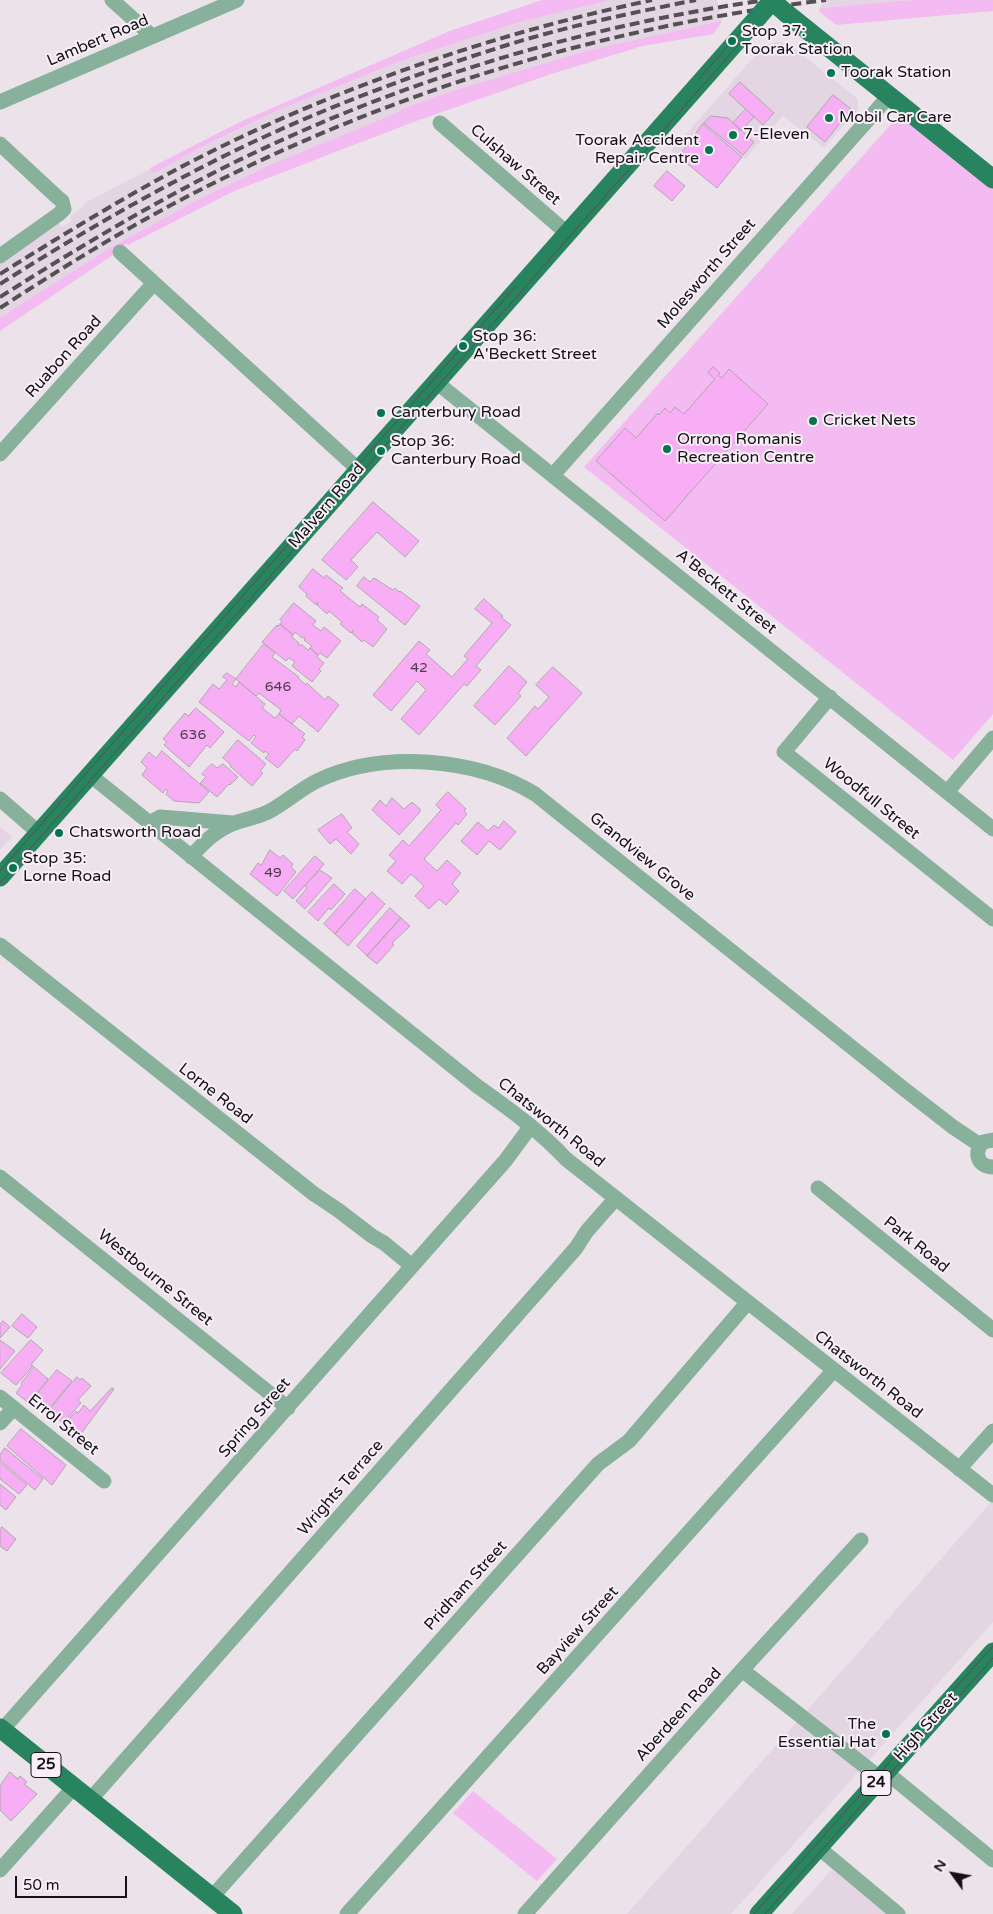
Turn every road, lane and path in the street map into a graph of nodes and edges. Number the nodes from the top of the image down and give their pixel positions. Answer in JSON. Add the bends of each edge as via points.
{"nodes":[{"id":1,"x":112,"y":0,"type":"edge"},
{"id":2,"x":237,"y":0,"type":"edge"},
{"id":3,"x":776,"y":3,"type":"edge"},
{"id":4,"x":152,"y":36,"type":"junction"},
{"id":5,"x":888,"y":96,"type":"junction"},
{"id":6,"x":0,"y":102,"type":"edge"},
{"id":7,"x":440,"y":123,"type":"dead end"},
{"id":8,"x":0,"y":144,"type":"edge"},
{"id":9,"x":993,"y":179,"type":"edge"},
{"id":10,"x":568,"y":234,"type":"junction"},
{"id":11,"x":120,"y":252,"type":"dead end"},
{"id":12,"x":0,"y":256,"type":"edge"},
{"id":13,"x":154,"y":283,"type":"junction"},
{"id":14,"x":436,"y":382,"type":"junction"},
{"id":15,"x":0,"y":454,"type":"edge"},
{"id":16,"x":359,"y":470,"type":"junction"},
{"id":17,"x":553,"y":475,"type":"junction"},
{"id":18,"x":830,"y":697,"type":"junction"},
{"id":19,"x":993,"y":738,"type":"edge"},
{"id":20,"x":90,"y":775,"type":"junction"},
{"id":21,"x":947,"y":792,"type":"junction"},
{"id":22,"x":0,"y":799,"type":"edge"},
{"id":23,"x":150,"y":823,"type":"junction"},
{"id":24,"x":233,"y":823,"type":"junction"},
{"id":25,"x":993,"y":829,"type":"edge"},
{"id":26,"x":39,"y":833,"type":"junction"},
{"id":27,"x":191,"y":857,"type":"junction"},
{"id":28,"x":0,"y":877,"type":"edge"},
{"id":29,"x":993,"y":919,"type":"edge"},
{"id":30,"x":0,"y":945,"type":"edge"},
{"id":31,"x":531,"y":1126,"type":"junction"},
{"id":32,"x":989,"y":1140,"type":"edge"},
{"id":33,"x":993,"y":1167,"type":"edge"},
{"id":34,"x":0,"y":1176,"type":"edge"},
{"id":35,"x":818,"y":1188,"type":"dead end"},
{"id":36,"x":616,"y":1198,"type":"junction"},
{"id":37,"x":412,"y":1266,"type":"junction"},
{"id":38,"x":748,"y":1302,"type":"junction"},
{"id":39,"x":993,"y":1330,"type":"edge"},
{"id":40,"x":834,"y":1370,"type":"junction"},
{"id":41,"x":0,"y":1396,"type":"edge"},
{"id":42,"x":14,"y":1408,"type":"junction"},
{"id":43,"x":288,"y":1408,"type":"junction"},
{"id":44,"x":0,"y":1423,"type":"edge"},
{"id":45,"x":993,"y":1431,"type":"edge"},
{"id":46,"x":960,"y":1469,"type":"junction"},
{"id":47,"x":104,"y":1482,"type":"dead end"},
{"id":48,"x":993,"y":1494,"type":"edge"},
{"id":49,"x":861,"y":1540,"type":"dead end"},
{"id":50,"x":993,"y":1652,"type":"edge"},
{"id":51,"x":742,"y":1670,"type":"junction"},
{"id":52,"x":1,"y":1729,"type":"edge"},
{"id":53,"x":883,"y":1775,"type":"junction"},
{"id":54,"x":74,"y":1787,"type":"junction"},
{"id":55,"x":90,"y":1800,"type":"junction"},
{"id":56,"x":818,"y":1848,"type":"junction"},
{"id":57,"x":993,"y":1860,"type":"edge"},
{"id":58,"x":0,"y":1870,"type":"edge"},
{"id":59,"x":212,"y":1897,"type":"junction"},
{"id":60,"x":233,"y":1914,"type":"edge"},
{"id":61,"x":347,"y":1914,"type":"edge"},
{"id":62,"x":526,"y":1914,"type":"edge"},
{"id":63,"x":760,"y":1914,"type":"edge"},
{"id":64,"x":898,"y":1914,"type":"edge"}],
"edges":[{"from":1,"to":4,"type":"street"},
{"from":2,"to":4,"type":"street","name":"Lambert Road"},
{"from":3,"to":5,"type":"main road"},
{"from":3,"to":10,"type":"main road","name":"Malvern Road","bridge":true,"via":[[758,17]]},
{"from":4,"to":6,"type":"street","name":"Lambert Road"},
{"from":5,"to":9,"type":"main road"},
{"from":5,"to":17,"type":"street","name":"Molesworth Street"},
{"from":7,"to":10,"type":"street","name":"Culshaw Street"},
{"from":8,"to":12,"type":"street","via":[[64,206],[62,212]]},
{"from":10,"to":14,"type":"main road","name":"Malvern Road"},
{"from":11,"to":13,"type":"street"},
{"from":13,"to":15,"type":"street","name":"Ruabon Road"},
{"from":13,"to":16,"type":"street"},
{"from":14,"to":16,"type":"main road","name":"Malvern Road"},
{"from":14,"to":17,"type":"street","name":"A'Beckett Street"},
{"from":16,"to":20,"type":"main road","name":"Malvern Road"},
{"from":17,"to":18,"type":"street","name":"A'Beckett Street"},
{"from":18,"to":21,"type":"street","name":"A'Beckett Street"},
{"from":18,"to":29,"type":"street","name":"Woodfull Street","via":[[784,752]]},
{"from":19,"to":21,"type":"street"},
{"from":20,"to":23,"type":"street","name":"Chatsworth Road"},
{"from":20,"to":26,"type":"main road","name":"Malvern Road"},
{"from":21,"to":25,"type":"street","name":"A'Beckett Street"},
{"from":22,"to":26,"type":"street"},
{"from":23,"to":24,"type":"street","name":"Grandview Grove","via":[[160,818]]},
{"from":23,"to":27,"type":"street","name":"Chatsworth Road"},
{"from":24,"to":27,"type":"street","name":"Grandview Grove","via":[[208,838]]},
{"from":24,"to":32,"type":"street","name":"Grandview Grove","via":[[269,811],[319,780],[368,766],[434,763],[504,778],[535,794],[953,1127]]},
{"from":26,"to":28,"type":"main road","name":"Malvern Road"},
{"from":27,"to":31,"type":"street","name":"Chatsworth Road"},
{"from":30,"to":37,"type":"street","name":"Lorne Road","via":[[314,1194]]},
{"from":31,"to":36,"type":"street","name":"Chatsworth Road","via":[[566,1159]]},
{"from":31,"to":37,"type":"street","name":"Spring Street"},
{"from":32,"to":33,"type":"street","via":[[978,1150],[978,1159],[985,1166]]},
{"from":34,"to":43,"type":"street","name":"Westbourne Street"},
{"from":35,"to":39,"type":"street","name":"Park Road"},
{"from":36,"to":38,"type":"street","name":"Chatsworth Road"},
{"from":36,"to":55,"type":"street","name":"Wrights Terrace","via":[[558,1269]]},
{"from":37,"to":43,"type":"street","name":"Spring Street"},
{"from":38,"to":40,"type":"street","name":"Chatsworth Road"},
{"from":38,"to":59,"type":"street","name":"Pridham Street","via":[[629,1441],[598,1464]]},
{"from":40,"to":46,"type":"street","name":"Chatsworth Road"},
{"from":40,"to":61,"type":"street","name":"Bayview Street"},
{"from":41,"to":42,"type":"street","name":"Errol Street"},
{"from":42,"to":44,"type":"street"},
{"from":42,"to":47,"type":"street","name":"Errol Street"},
{"from":43,"to":52,"type":"street","name":"Spring Street"},
{"from":45,"to":46,"type":"street"},
{"from":46,"to":48,"type":"street","name":"Chatsworth Road"},
{"from":49,"to":51,"type":"street","name":"Aberdeen Road"},
{"from":50,"to":53,"type":"main road","name":"High Street","number":"24"},
{"from":51,"to":53,"type":"street"},
{"from":51,"to":62,"type":"street","name":"Aberdeen Road"},
{"from":52,"to":54,"type":"main road","number":"25"},
{"from":53,"to":56,"type":"main road","name":"High Street","number":"24"},
{"from":53,"to":57,"type":"street"},
{"from":54,"to":55,"type":"main road","number":"25"},
{"from":54,"to":58,"type":"street"},
{"from":55,"to":59,"type":"main road","number":"25"},
{"from":56,"to":63,"type":"main road","name":"High Street","number":"24"},
{"from":56,"to":64,"type":"street"},
{"from":59,"to":60,"type":"main road","number":"25"}]}
